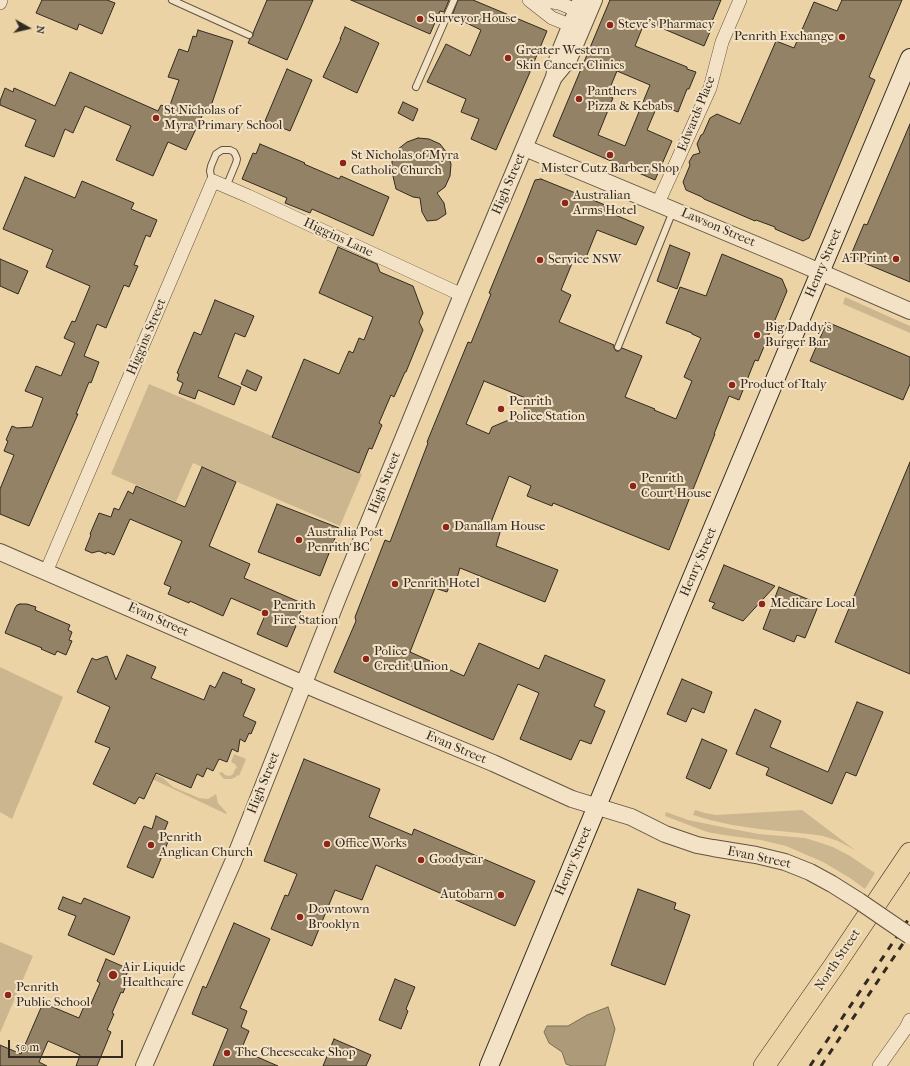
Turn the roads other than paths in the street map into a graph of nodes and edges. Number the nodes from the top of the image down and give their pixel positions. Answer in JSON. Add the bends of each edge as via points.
{"nodes":[{"id":1,"x":1,"y":0,"type":"edge"},
{"id":2,"x":172,"y":0,"type":"edge"},
{"id":3,"x":454,"y":0,"type":"edge"},
{"id":4,"x":529,"y":0,"type":"edge"},
{"id":5,"x":540,"y":0,"type":"edge"},
{"id":6,"x":594,"y":0,"type":"edge"},
{"id":7,"x":740,"y":0,"type":"edge"},
{"id":8,"x":0,"y":3,"type":"edge"},
{"id":9,"x":582,"y":8,"type":"edge"},
{"id":10,"x":576,"y":28,"type":"junction"},
{"id":11,"x":249,"y":35,"type":"dead end"},
{"id":12,"x":910,"y":58,"type":"edge"},
{"id":13,"x":416,"y":87,"type":"dead end"},
{"id":14,"x":525,"y":148,"type":"junction"},
{"id":15,"x":213,"y":181,"type":"junction"},
{"id":16,"x":226,"y":187,"type":"junction"},
{"id":17,"x":658,"y":203,"type":"junction"},
{"id":18,"x":674,"y":210,"type":"junction"},
{"id":19,"x":821,"y":272,"type":"junction"},
{"id":20,"x":462,"y":295,"type":"junction"},
{"id":21,"x":910,"y":311,"type":"edge"},
{"id":22,"x":618,"y":347,"type":"dead end"},
{"id":23,"x":0,"y":552,"type":"edge"},
{"id":24,"x":46,"y":572,"type":"junction"},
{"id":25,"x":304,"y":684,"type":"junction"},
{"id":26,"x":597,"y":806,"type":"junction"},
{"id":27,"x":910,"y":853,"type":"edge"},
{"id":28,"x":910,"y":936,"type":"edge"},
{"id":29,"x":909,"y":1025,"type":"edge"},
{"id":30,"x":144,"y":1066,"type":"edge"},
{"id":31,"x":489,"y":1066,"type":"edge"},
{"id":32,"x":764,"y":1066,"type":"edge"},
{"id":33,"x":879,"y":1066,"type":"edge"}],
"edges":[{"from":1,"to":8,"type":"street"},
{"from":2,"to":11,"type":"lane"},
{"from":3,"to":13,"type":"lane"},
{"from":4,"to":10,"type":"street","via":[[552,18]]},
{"from":5,"to":9,"type":"street"},
{"from":6,"to":9,"type":"street","name":"High Street"},
{"from":7,"to":17,"type":"street","name":"Edwards Place","via":[[722,42],[710,88]]},
{"from":9,"to":10,"type":"street","name":"High Street"},
{"from":10,"to":14,"type":"street","name":"High Street","via":[[558,56],[554,77]]},
{"from":12,"to":19,"type":"main road","name":"Henry Street"},
{"from":14,"to":17,"type":"street","name":"Lawson Street"},
{"from":14,"to":20,"type":"street","name":"High Street"},
{"from":15,"to":16,"type":"street","name":"Higgins Lane"},
{"from":15,"to":16,"type":"lane","name":"Higgins Street","via":[[210,171],[216,154],[222,150],[230,150],[237,159]]},
{"from":15,"to":24,"type":"street","name":"Higgins Street"},
{"from":16,"to":20,"type":"street","name":"Higgins Lane"},
{"from":17,"to":18,"type":"street","name":"Lawson Street"},
{"from":18,"to":19,"type":"street","name":"Lawson Street"},
{"from":18,"to":22,"type":"lane"},
{"from":19,"to":21,"type":"street","name":"Lawson Street"},
{"from":19,"to":26,"type":"main road","name":"Henry Street"},
{"from":20,"to":25,"type":"street","name":"High Street"},
{"from":23,"to":24,"type":"street","name":"Evan Street"},
{"from":24,"to":25,"type":"street","name":"Evan Street"},
{"from":25,"to":26,"type":"street","name":"Evan Street","via":[[572,799]]},
{"from":25,"to":30,"type":"street","name":"High Street","via":[[233,862]]},
{"from":26,"to":28,"type":"street","name":"Evan Street","bridge":true,"via":[[631,817],[665,834],[697,845],[792,864],[832,884]]},
{"from":26,"to":31,"type":"main road","name":"Henry Street"},
{"from":27,"to":32,"type":"highway","name":"North Street"},
{"from":29,"to":33,"type":"street"}]}
